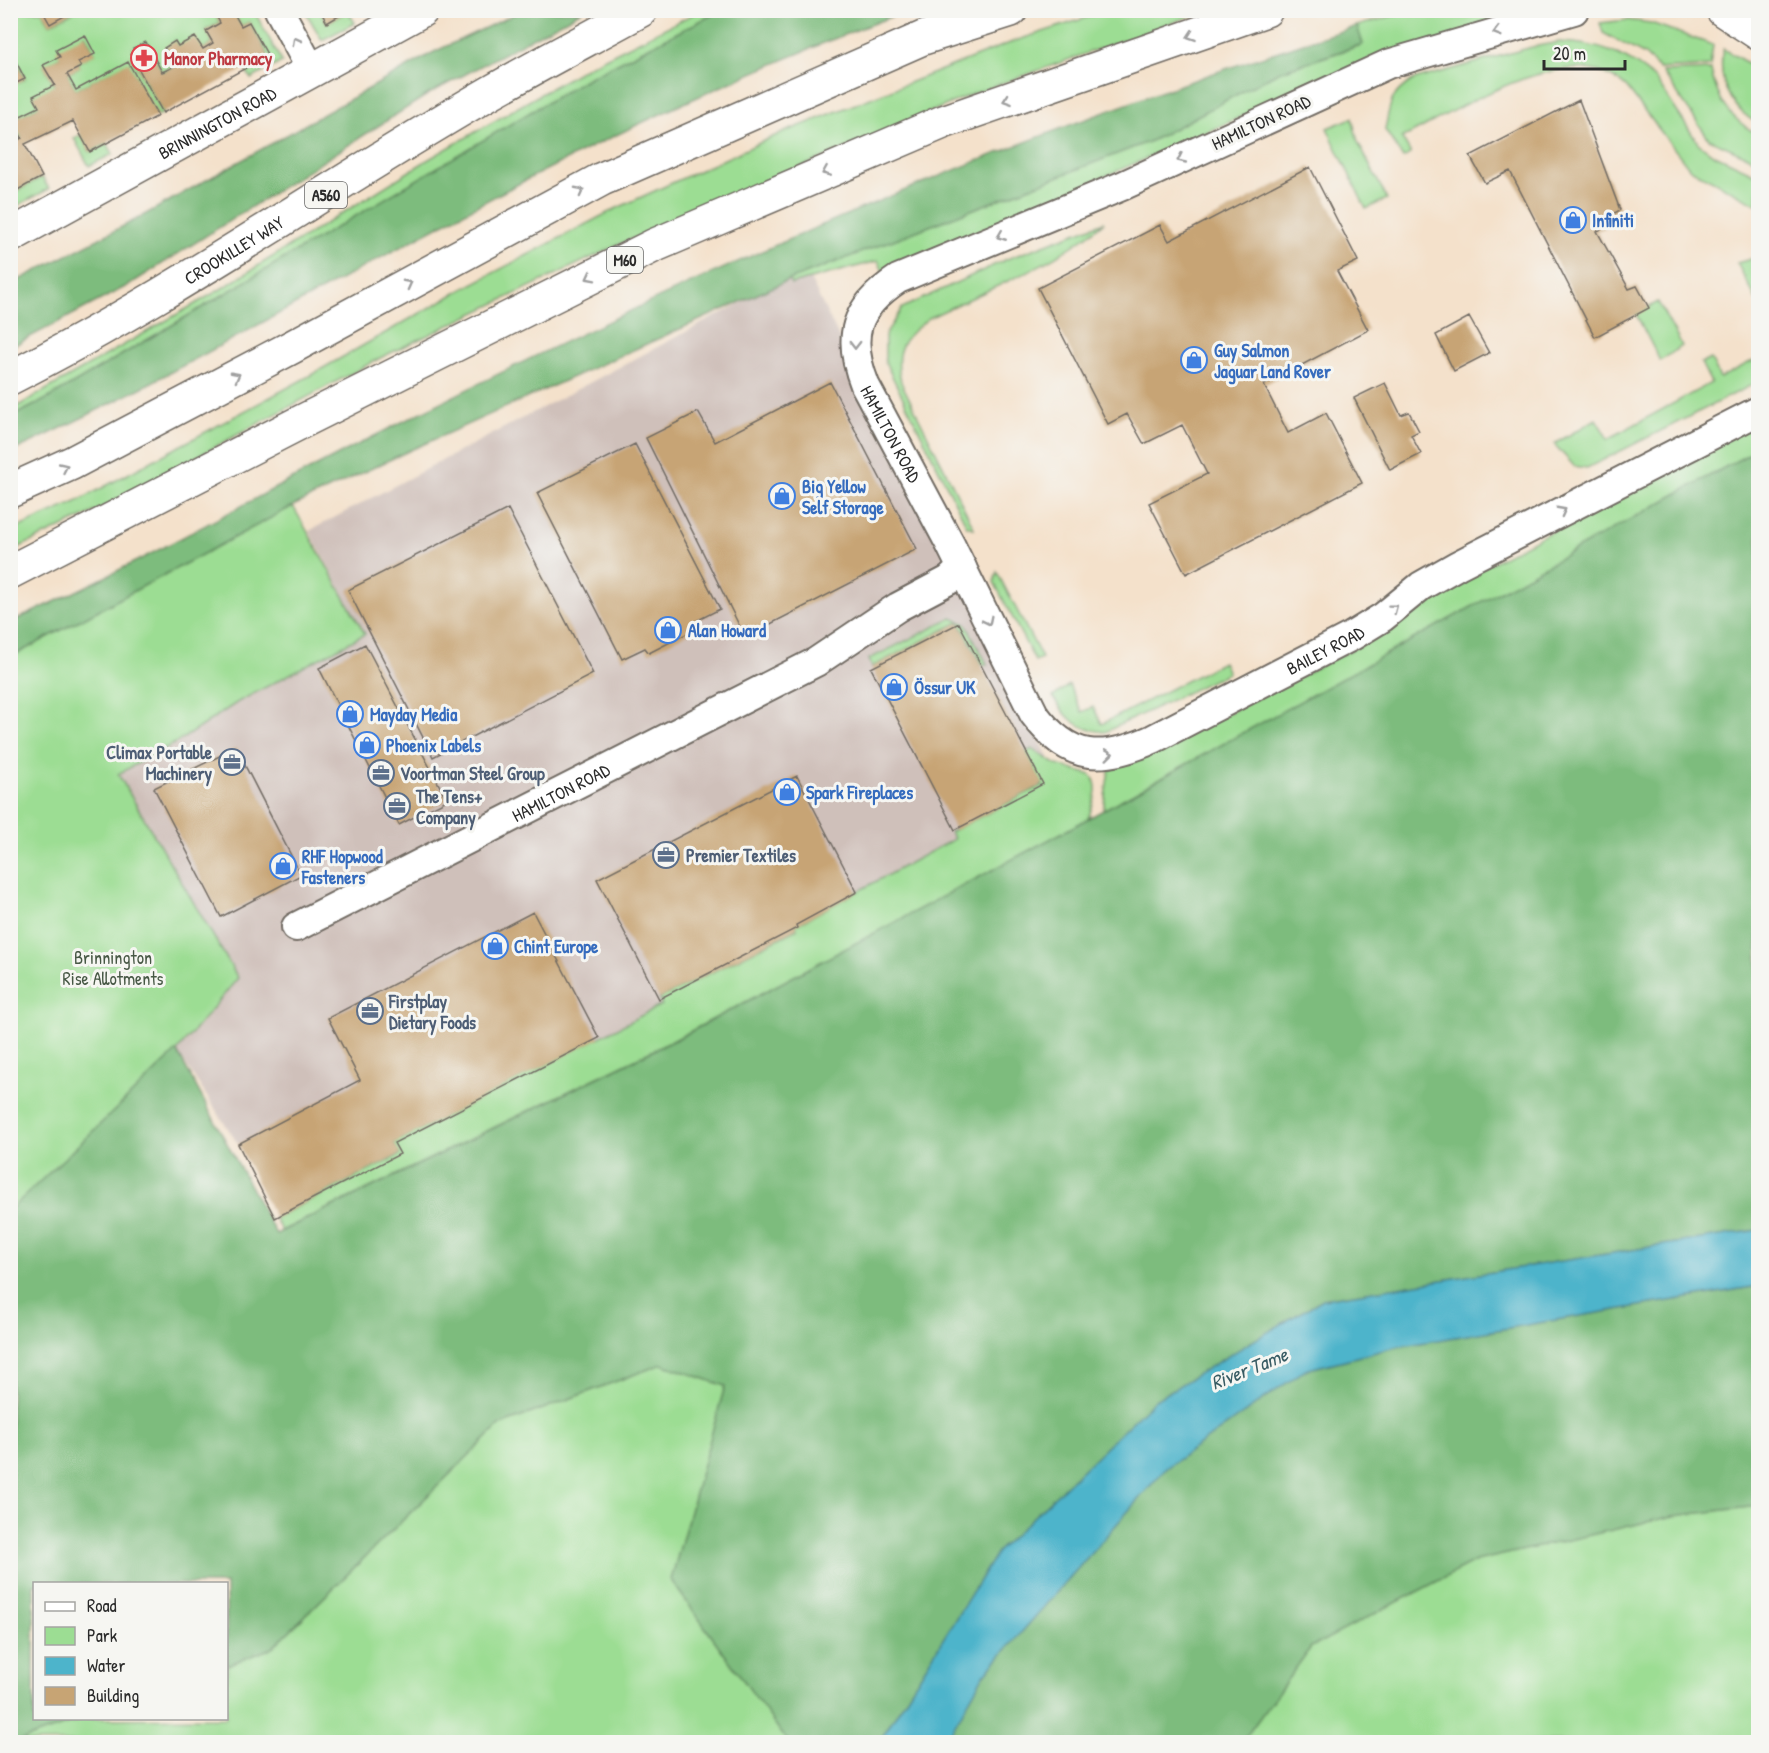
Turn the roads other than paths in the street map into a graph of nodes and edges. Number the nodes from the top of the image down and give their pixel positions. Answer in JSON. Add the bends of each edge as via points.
{"nodes":[{"id":1,"x":279,"y":10,"type":"edge"},
{"id":2,"x":422,"y":10,"type":"edge"},
{"id":3,"x":641,"y":10,"type":"edge"},
{"id":4,"x":1011,"y":10,"type":"edge"},
{"id":5,"x":1266,"y":10,"type":"edge"},
{"id":6,"x":1574,"y":10,"type":"edge"},
{"id":7,"x":1723,"y":10,"type":"edge"},
{"id":8,"x":1758,"y":33,"type":"edge"},
{"id":9,"x":312,"y":71,"type":"junction"},
{"id":10,"x":10,"y":236,"type":"edge"},
{"id":11,"x":10,"y":378,"type":"edge"},
{"id":12,"x":1758,"y":411,"type":"edge"},
{"id":13,"x":10,"y":491,"type":"edge"},
{"id":14,"x":962,"y":568,"type":"junction"},
{"id":15,"x":10,"y":572,"type":"edge"},
{"id":16,"x":296,"y":927,"type":"dead end"}],
"edges":[{"from":9,"to":1,"type":"street","one_way":true},
{"from":2,"to":9,"type":"main road","name":"BRINNINGTON ROAD"},
{"from":3,"to":11,"type":"main road","name":"CROOKILLEY WAY","number":"A560","via":[[493,91],[195,276]]},
{"from":13,"to":4,"type":"main road","one_way":true,"via":[[72,463],[602,179],[923,38]]},
{"from":5,"to":15,"type":"main road","number":"M60","one_way":true,"via":[[943,122],[653,246]]},
{"from":6,"to":14,"type":"street","name":"HAMILTON ROAD","one_way":true,"via":[[1388,64],[1122,186],[898,279],[874,296],[860,320],[854,341],[856,363]]},
{"from":7,"to":8,"type":"main road"},
{"from":9,"to":10,"type":"main road","name":"BRINNINGTON ROAD"},
{"from":14,"to":12,"type":"street","name":"BAILEY ROAD","one_way":true,"via":[[1034,714],[1046,730],[1079,752],[1120,752],[1153,739],[1352,636],[1421,586],[1458,565]]},
{"from":14,"to":16,"type":"street","name":"HAMILTON ROAD","via":[[949,580],[898,607],[816,662]]}]}
